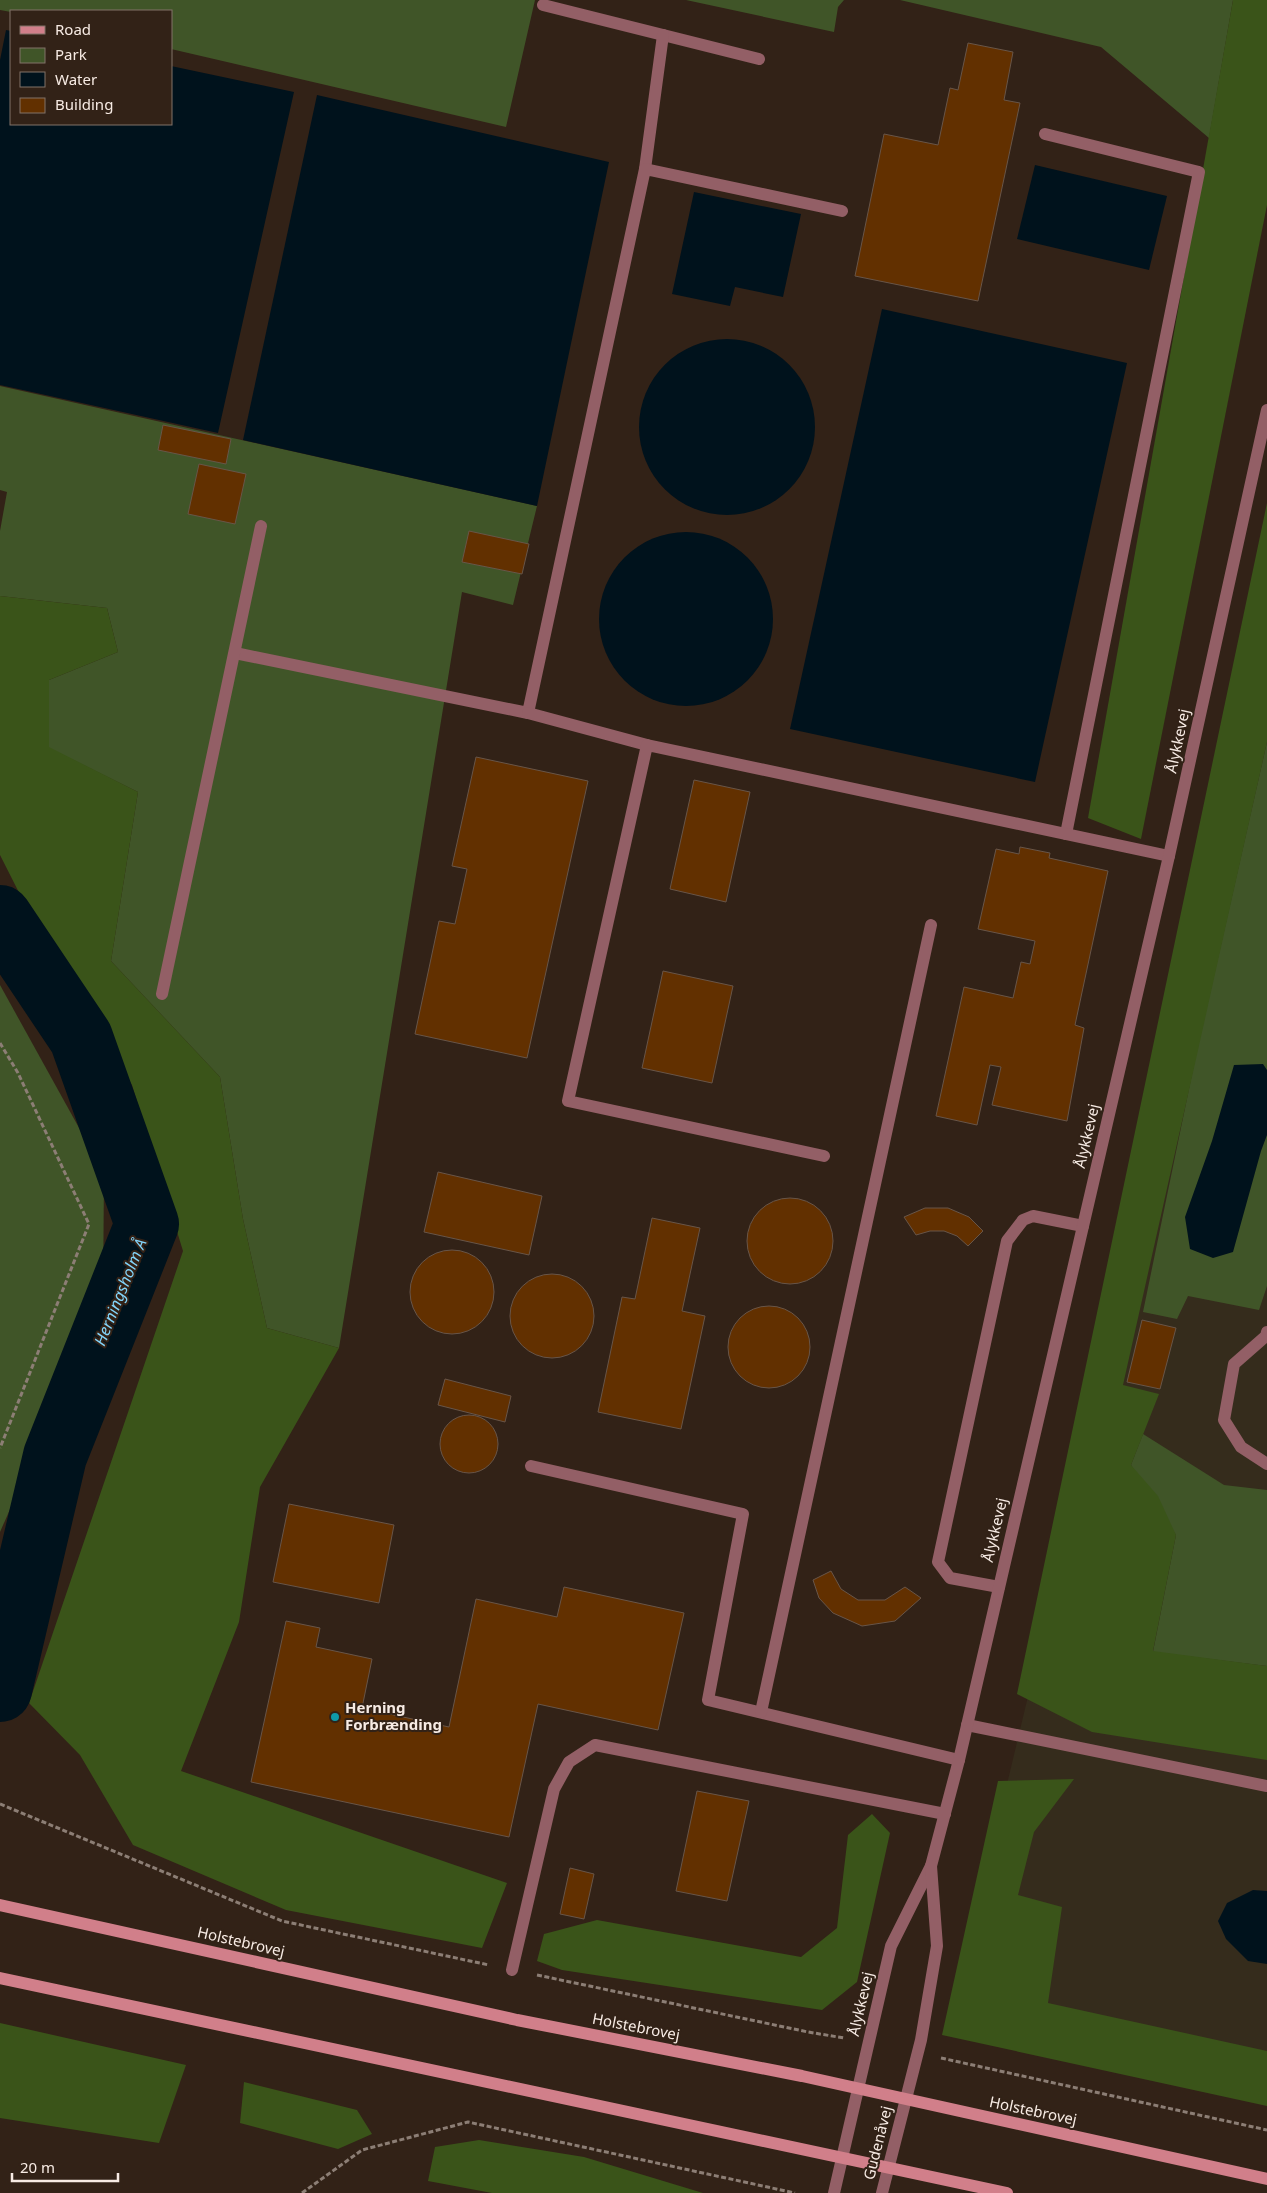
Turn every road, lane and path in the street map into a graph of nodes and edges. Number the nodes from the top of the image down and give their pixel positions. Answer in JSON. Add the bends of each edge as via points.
{"nodes":[{"id":1,"x":543,"y":5,"type":"dead end"},
{"id":2,"x":663,"y":35,"type":"junction"},
{"id":3,"x":759,"y":59,"type":"dead end"},
{"id":4,"x":1045,"y":134,"type":"dead end"},
{"id":5,"x":645,"y":169,"type":"junction"},
{"id":6,"x":842,"y":211,"type":"dead end"},
{"id":7,"x":1267,"y":410,"type":"edge"},
{"id":8,"x":261,"y":526,"type":"dead end"},
{"id":9,"x":235,"y":653,"type":"junction"},
{"id":10,"x":528,"y":713,"type":"junction"},
{"id":11,"x":647,"y":745,"type":"junction"},
{"id":12,"x":1066,"y":834,"type":"junction"},
{"id":13,"x":1169,"y":856,"type":"junction"},
{"id":14,"x":931,"y":925,"type":"dead end"},
{"id":15,"x":162,"y":994,"type":"dead end"},
{"id":16,"x":0,"y":1043,"type":"edge"},
{"id":17,"x":824,"y":1156,"type":"dead end"},
{"id":18,"x":1083,"y":1226,"type":"junction"},
{"id":19,"x":1267,"y":1332,"type":"edge"},
{"id":20,"x":0,"y":1448,"type":"edge"},
{"id":21,"x":1267,"y":1464,"type":"edge"},
{"id":22,"x":531,"y":1466,"type":"dead end"},
{"id":23,"x":999,"y":1587,"type":"junction"},
{"id":24,"x":761,"y":1712,"type":"junction"},
{"id":25,"x":967,"y":1725,"type":"junction"},
{"id":26,"x":959,"y":1760,"type":"junction"},
{"id":27,"x":1267,"y":1786,"type":"edge"},
{"id":28,"x":0,"y":1804,"type":"edge"},
{"id":29,"x":945,"y":1814,"type":"junction"},
{"id":30,"x":931,"y":1866,"type":"junction"},
{"id":31,"x":0,"y":1905,"type":"edge"},
{"id":32,"x":512,"y":1970,"type":"junction"},
{"id":33,"x":0,"y":1978,"type":"edge"},
{"id":34,"x":868,"y":2042,"type":"junction"},
{"id":35,"x":918,"y":2053,"type":"junction"},
{"id":36,"x":858,"y":2088,"type":"junction"},
{"id":37,"x":906,"y":2100,"type":"junction"},
{"id":38,"x":1267,"y":2130,"type":"edge"},
{"id":39,"x":841,"y":2156,"type":"junction"},
{"id":40,"x":888,"y":2168,"type":"junction"},
{"id":41,"x":1267,"y":2179,"type":"edge"},
{"id":42,"x":302,"y":2193,"type":"edge"},
{"id":43,"x":795,"y":2193,"type":"edge"},
{"id":44,"x":834,"y":2193,"type":"edge"},
{"id":45,"x":882,"y":2193,"type":"edge"},
{"id":46,"x":1007,"y":2193,"type":"edge"}],
"edges":[{"from":1,"to":2,"type":"street"},
{"from":2,"to":3,"type":"street"},
{"from":2,"to":5,"type":"street"},
{"from":4,"to":12,"type":"street","via":[[1199,172]]},
{"from":5,"to":6,"type":"street"},
{"from":5,"to":10,"type":"street"},
{"from":7,"to":13,"type":"street","name":"Ålykkevej"},
{"from":8,"to":9,"type":"street"},
{"from":9,"to":10,"type":"street"},
{"from":9,"to":15,"type":"street"},
{"from":10,"to":11,"type":"street"},
{"from":11,"to":12,"type":"street"},
{"from":11,"to":17,"type":"street","via":[[568,1101]]},
{"from":12,"to":13,"type":"street"},
{"from":13,"to":18,"type":"street","name":"Ålykkevej"},
{"from":14,"to":24,"type":"street"},
{"from":16,"to":20,"type":"path","via":[[18,1073],[89,1224]]},
{"from":18,"to":23,"type":"street","name":"Ålykkevej"},
{"from":18,"to":23,"type":"street","via":[[1033,1216],[1023,1220],[1007,1241],[938,1562],[950,1578]]},
{"from":19,"to":21,"type":"street","via":[[1234,1364],[1224,1420],[1241,1447]]},
{"from":22,"to":24,"type":"street","via":[[743,1514],[708,1700]]},
{"from":23,"to":25,"type":"street","name":"Ålykkevej"},
{"from":24,"to":26,"type":"street"},
{"from":25,"to":26,"type":"street","name":"Ålykkevej"},
{"from":25,"to":27,"type":"street"},
{"from":26,"to":29,"type":"street","name":"Ålykkevej"},
{"from":28,"to":32,"type":"path","via":[[282,1921]]},
{"from":29,"to":30,"type":"street","name":"Ålykkevej"},
{"from":29,"to":32,"type":"street","via":[[595,1744],[569,1762],[554,1789]]},
{"from":30,"to":34,"type":"street","name":"Ålykkevej","via":[[891,1946]]},
{"from":30,"to":35,"type":"street","name":"Ålykkevej","via":[[937,1946]]},
{"from":31,"to":36,"type":"main road","name":"Holstebrovej","via":[[516,2020]]},
{"from":32,"to":34,"type":"path"},
{"from":33,"to":39,"type":"main road"},
{"from":34,"to":36,"type":"street","name":"Ålykkevej"},
{"from":35,"to":37,"type":"street","name":"Ålykkevej"},
{"from":35,"to":38,"type":"path"},
{"from":36,"to":37,"type":"main road","name":"Holstebrovej"},
{"from":36,"to":39,"type":"street","name":"Ålykkevej"},
{"from":37,"to":40,"type":"street","name":"Gudenåvej"},
{"from":37,"to":41,"type":"main road","name":"Holstebrovej"},
{"from":39,"to":40,"type":"main road"},
{"from":39,"to":44,"type":"street"},
{"from":40,"to":45,"type":"street","name":"Gudenåvej"},
{"from":40,"to":46,"type":"main road"},
{"from":42,"to":43,"type":"path","via":[[362,2150],[468,2122]]}]}
